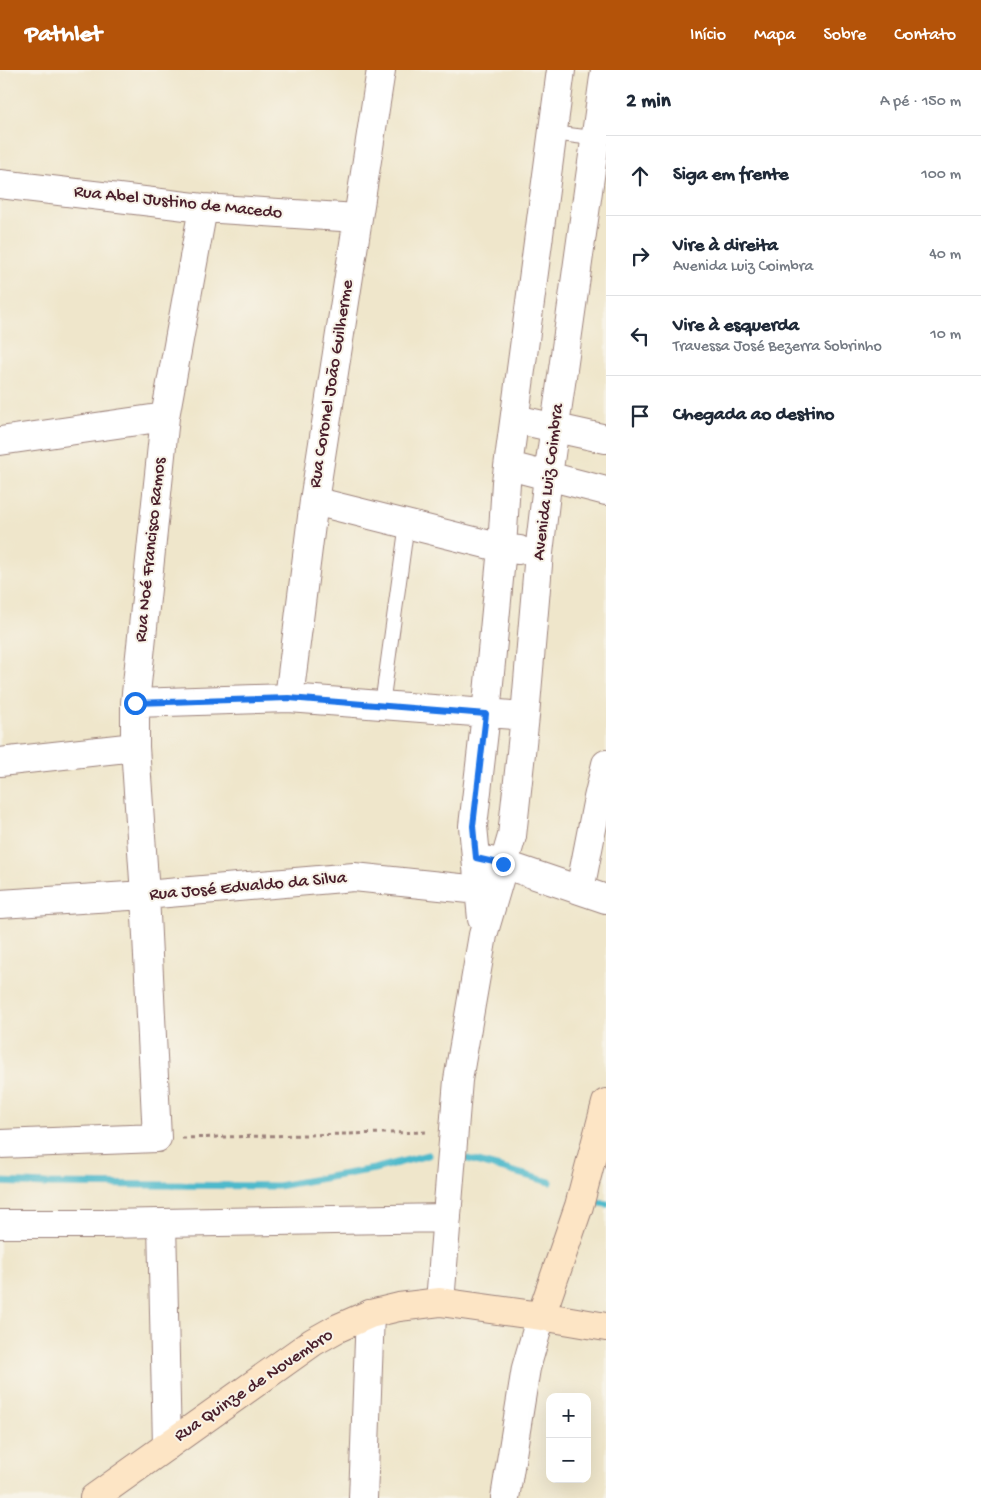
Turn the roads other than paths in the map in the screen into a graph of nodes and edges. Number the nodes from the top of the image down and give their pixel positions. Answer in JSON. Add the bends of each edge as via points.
{"nodes":[{"id":1,"x":380,"y":70,"type":"edge"},
{"id":2,"x":561,"y":70,"type":"edge"},
{"id":3,"x":605,"y":70,"type":"edge"},
{"id":4,"x":553,"y":133,"type":"junction"},
{"id":5,"x":601,"y":139,"type":"edge"},
{"id":6,"x":0,"y":184,"type":"edge"},
{"id":7,"x":203,"y":208,"type":"junction"},
{"id":8,"x":357,"y":218,"type":"junction"},
{"id":9,"x":165,"y":417,"type":"junction"},
{"id":10,"x":515,"y":419,"type":"junction"},
{"id":11,"x":555,"y":429,"type":"junction"},
{"id":12,"x":606,"y":439,"type":"edge"},
{"id":13,"x":0,"y":440,"type":"edge"},
{"id":14,"x":509,"y":466,"type":"junction"},
{"id":15,"x":548,"y":476,"type":"junction"},
{"id":16,"x":606,"y":491,"type":"edge"},
{"id":17,"x":314,"y":501,"type":"junction"},
{"id":18,"x":407,"y":523,"type":"junction"},
{"id":19,"x":502,"y":548,"type":"junction"},
{"id":20,"x":539,"y":553,"type":"junction"},
{"id":21,"x":289,"y":698,"type":"junction"},
{"id":22,"x":135,"y":703,"type":"junction"},
{"id":23,"x":382,"y":705,"type":"junction"},
{"id":24,"x":486,"y":714,"type":"junction"},
{"id":25,"x":526,"y":716,"type":"junction"},
{"id":26,"x":135,"y":747,"type":"junction"},
{"id":27,"x":0,"y":762,"type":"edge"},
{"id":28,"x":606,"y":764,"type":"edge"},
{"id":29,"x":476,"y":858,"type":"junction"},
{"id":30,"x":503,"y":864,"type":"junction"},
{"id":31,"x":580,"y":890,"type":"junction"},
{"id":32,"x":487,"y":892,"type":"junction"},
{"id":33,"x":145,"y":895,"type":"junction"},
{"id":34,"x":606,"y":899,"type":"edge"},
{"id":35,"x":0,"y":904,"type":"edge"},
{"id":36,"x":606,"y":1103,"type":"edge"},
{"id":37,"x":0,"y":1144,"type":"edge"},
{"id":38,"x":447,"y":1218,"type":"junction"},
{"id":39,"x":162,"y":1223,"type":"junction"},
{"id":40,"x":0,"y":1224,"type":"edge"},
{"id":41,"x":440,"y":1302,"type":"junction"},
{"id":42,"x":370,"y":1314,"type":"junction"},
{"id":43,"x":540,"y":1316,"type":"junction"},
{"id":44,"x":606,"y":1327,"type":"edge"},
{"id":45,"x":167,"y":1446,"type":"junction"},
{"id":46,"x":94,"y":1498,"type":"edge"},
{"id":47,"x":363,"y":1498,"type":"edge"},
{"id":48,"x":505,"y":1498,"type":"edge"}],
"edges":[{"from":1,"to":8,"type":"street","name":"Rua Coronel João Guilherme"},
{"from":2,"to":4,"type":"street"},
{"from":3,"to":5,"type":"street","name":"Avenida Luiz Coimbra"},
{"from":4,"to":5,"type":"lane"},
{"from":4,"to":10,"type":"street"},
{"from":5,"to":11,"type":"street","name":"Avenida Luiz Coimbra"},
{"from":6,"to":7,"type":"street","name":"Rua Abel Justino de Macedo"},
{"from":7,"to":8,"type":"street","name":"Rua Abel Justino de Macedo"},
{"from":7,"to":9,"type":"street","name":"Rua Noé Francisco Ramos"},
{"from":8,"to":17,"type":"street","name":"Rua Coronel João Guilherme"},
{"from":9,"to":13,"type":"street"},
{"from":9,"to":22,"type":"street","name":"Rua Noé Francisco Ramos"},
{"from":10,"to":11,"type":"street"},
{"from":10,"to":14,"type":"street"},
{"from":11,"to":12,"type":"street"},
{"from":11,"to":15,"type":"street","name":"Avenida Luiz Coimbra"},
{"from":14,"to":15,"type":"street"},
{"from":14,"to":19,"type":"street"},
{"from":15,"to":16,"type":"street"},
{"from":15,"to":20,"type":"street","name":"Avenida Luiz Coimbra"},
{"from":17,"to":18,"type":"street"},
{"from":17,"to":21,"type":"street","name":"Rua Coronel João Guilherme"},
{"from":18,"to":19,"type":"street"},
{"from":18,"to":23,"type":"lane"},
{"from":19,"to":20,"type":"street"},
{"from":19,"to":24,"type":"street"},
{"from":20,"to":25,"type":"street","name":"Avenida Luiz Coimbra"},
{"from":21,"to":22,"type":"street"},
{"from":21,"to":23,"type":"street"},
{"from":22,"to":26,"type":"street","name":"Rua Noé Francisco Ramos"},
{"from":23,"to":24,"type":"street"},
{"from":24,"to":25,"type":"street"},
{"from":24,"to":29,"type":"street","via":[[473,826]]},
{"from":25,"to":30,"type":"street","name":"Avenida Luiz Coimbra","via":[[512,836]]},
{"from":26,"to":27,"type":"street"},
{"from":26,"to":33,"type":"street","name":"Rua Noé Francisco Ramos"},
{"from":28,"to":31,"type":"street"},
{"from":29,"to":30,"type":"street"},
{"from":29,"to":32,"type":"street"},
{"from":30,"to":31,"type":"street"},
{"from":30,"to":32,"type":"street","name":"Avenida Luiz Coimbra","via":[[499,882]]},
{"from":31,"to":34,"type":"street"},
{"from":32,"to":33,"type":"street","name":"Rua José Edvaldo da Silva","via":[[354,878]]},
{"from":32,"to":38,"type":"street","name":"Avenida Luiz Coimbra","via":[[483,935],[458,1080]]},
{"from":33,"to":35,"type":"street","name":"Rua José Edvaldo da Silva"},
{"from":33,"to":37,"type":"street","name":"Rua Noé Francisco Ramos","via":[[157,1138]]},
{"from":36,"to":43,"type":"street","via":[[579,1206]]},
{"from":38,"to":39,"type":"street"},
{"from":38,"to":41,"type":"street","name":"Avenida Luiz Coimbra"},
{"from":39,"to":40,"type":"street"},
{"from":39,"to":45,"type":"street"},
{"from":41,"to":42,"type":"street","name":"Rua Quinze de Novembro"},
{"from":41,"to":43,"type":"street","name":"Rua Quinze de Novembro"},
{"from":42,"to":45,"type":"street","name":"Rua Quinze de Novembro","via":[[313,1342]]},
{"from":42,"to":47,"type":"street"},
{"from":43,"to":44,"type":"street","name":"Rua Quinze de Novembro"},
{"from":43,"to":48,"type":"street","via":[[526,1368]]},
{"from":45,"to":46,"type":"street","name":"Rua Quinze de Novembro"}]}
